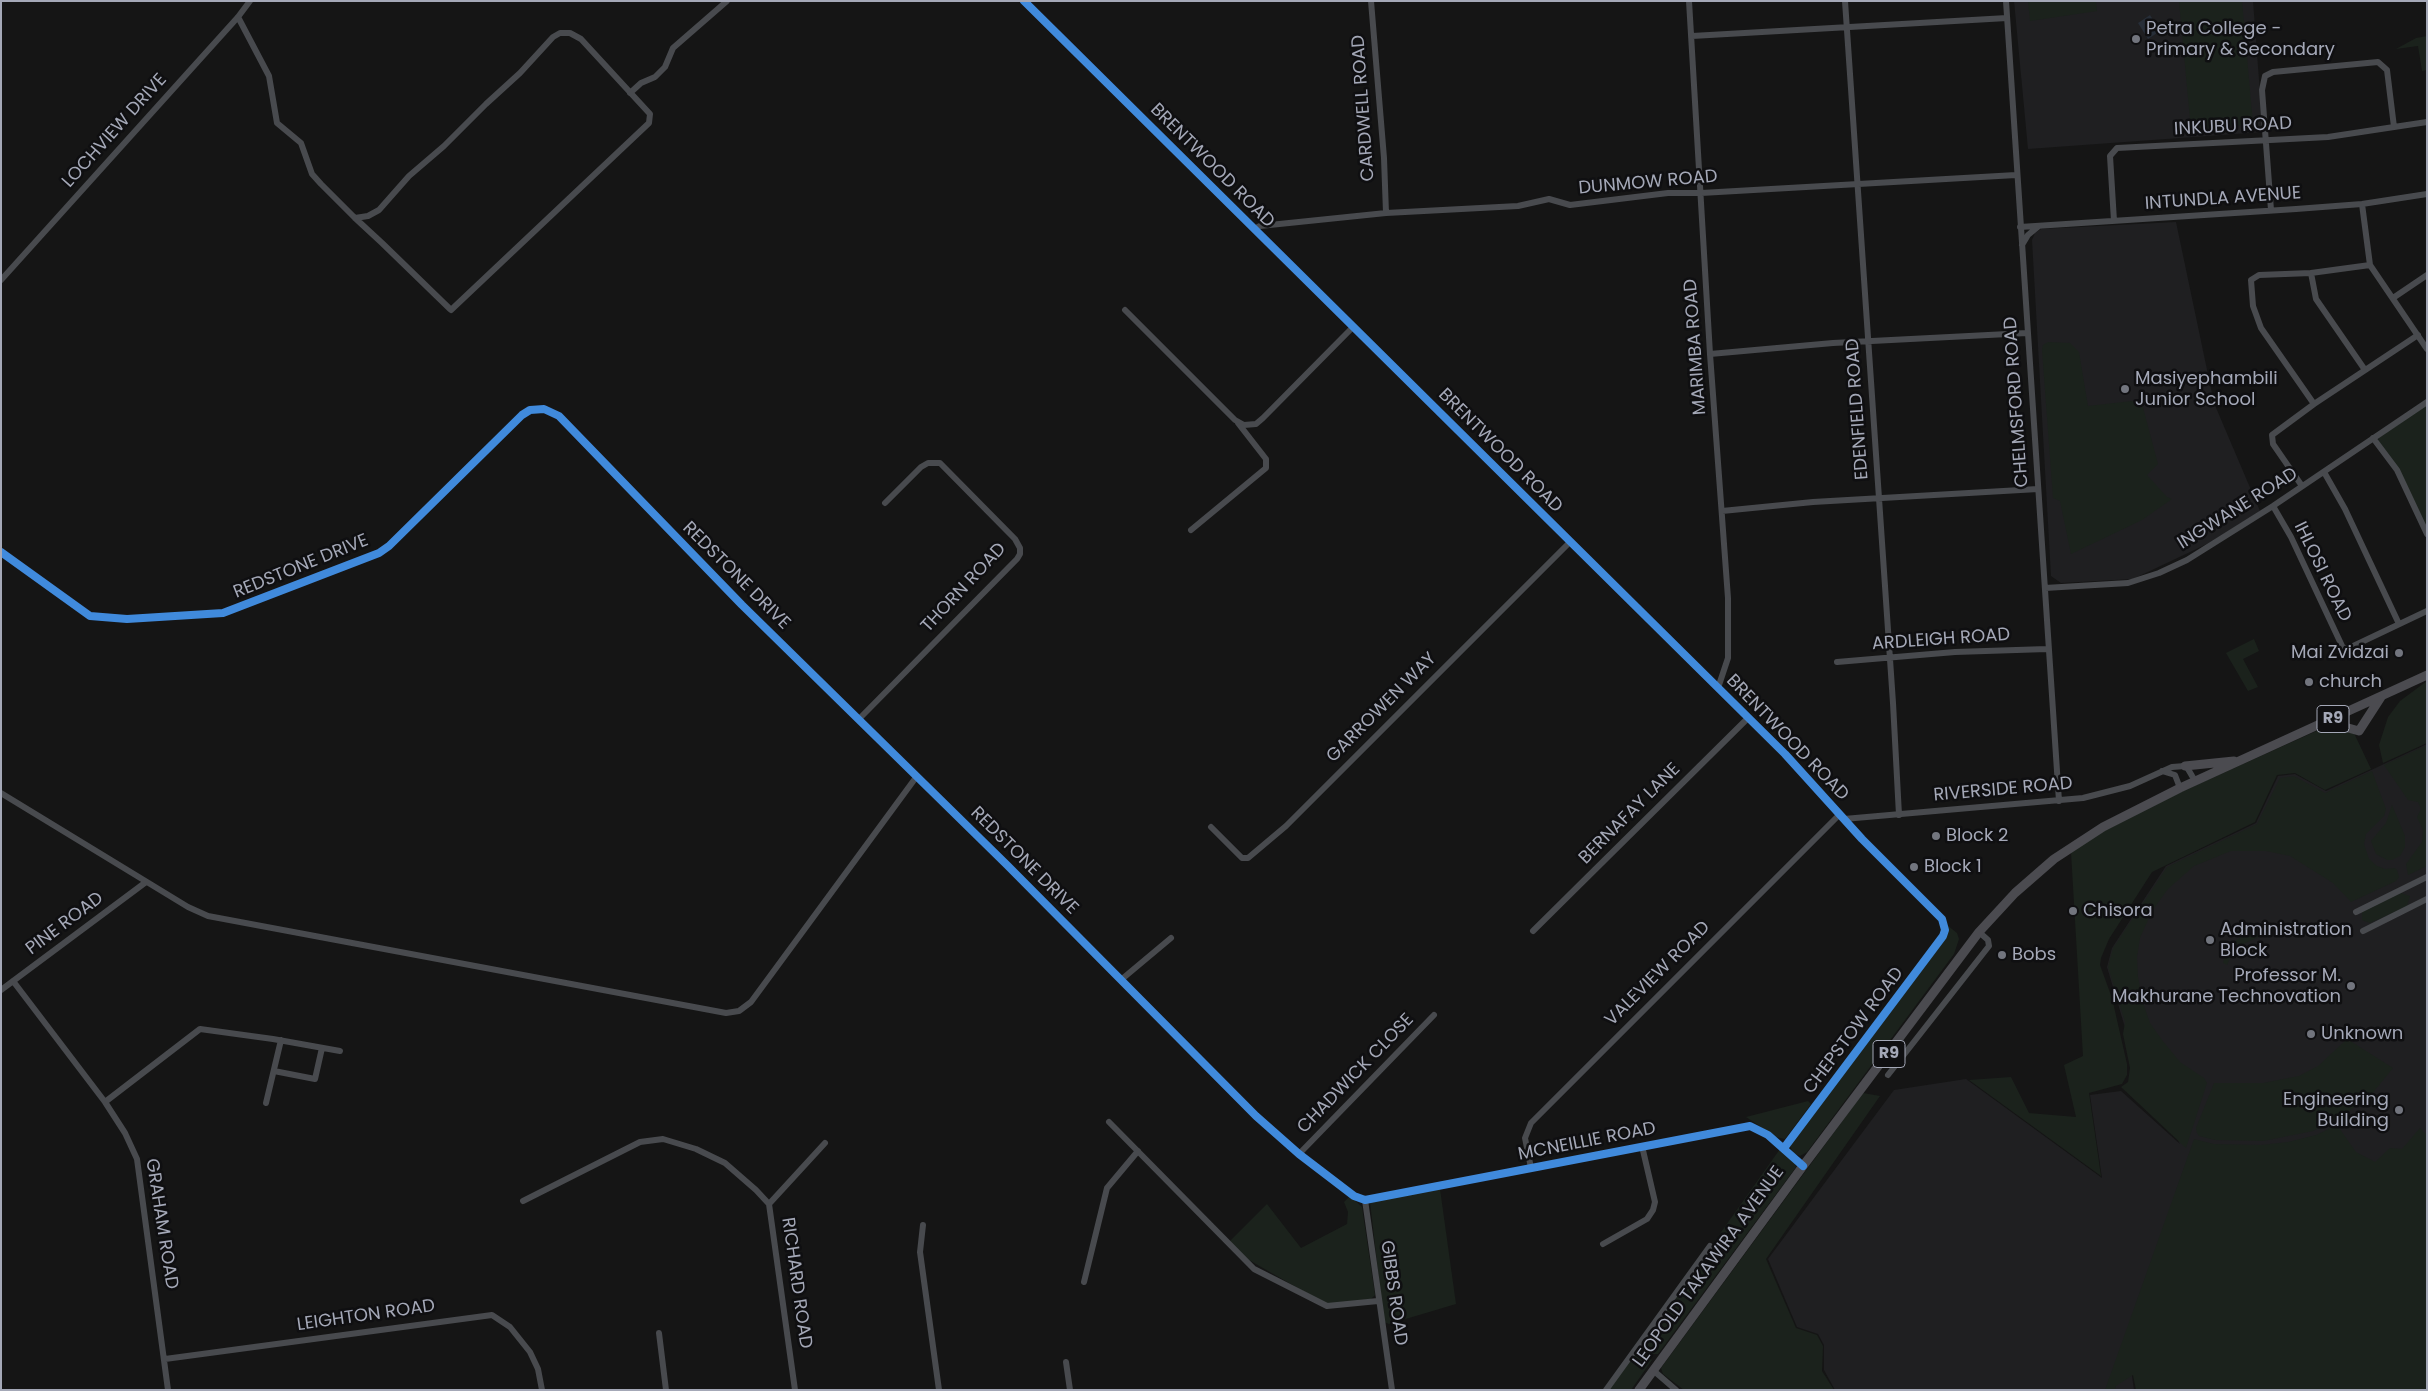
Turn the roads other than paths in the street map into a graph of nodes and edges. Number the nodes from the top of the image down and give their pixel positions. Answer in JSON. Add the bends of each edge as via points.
{"nodes":[{"id":1,"x":250,"y":1,"type":"edge"},
{"id":2,"x":727,"y":1,"type":"edge"},
{"id":3,"x":1024,"y":1,"type":"edge"},
{"id":4,"x":1371,"y":1,"type":"edge"},
{"id":5,"x":1689,"y":1,"type":"edge"},
{"id":6,"x":1845,"y":1,"type":"edge"},
{"id":7,"x":2006,"y":1,"type":"edge"},
{"id":8,"x":238,"y":17,"type":"junction"},
{"id":9,"x":2007,"y":18,"type":"junction"},
{"id":10,"x":1847,"y":26,"type":"junction"},
{"id":11,"x":1692,"y":36,"type":"junction"},
{"id":12,"x":630,"y":93,"type":"junction"},
{"id":13,"x":2427,"y":122,"type":"edge"},
{"id":14,"x":2394,"y":127,"type":"junction"},
{"id":15,"x":2264,"y":140,"type":"junction"},
{"id":16,"x":2016,"y":175,"type":"junction"},
{"id":17,"x":1858,"y":185,"type":"junction"},
{"id":18,"x":1701,"y":193,"type":"junction"},
{"id":19,"x":2427,"y":194,"type":"edge"},
{"id":20,"x":2362,"y":204,"type":"junction"},
{"id":21,"x":2271,"y":210,"type":"junction"},
{"id":22,"x":1386,"y":213,"type":"junction"},
{"id":23,"x":356,"y":218,"type":"junction"},
{"id":24,"x":2114,"y":221,"type":"junction"},
{"id":25,"x":2020,"y":226,"type":"junction"},
{"id":26,"x":2039,"y":226,"type":"junction"},
{"id":27,"x":1254,"y":229,"type":"junction"},
{"id":28,"x":2022,"y":245,"type":"junction"},
{"id":29,"x":2370,"y":265,"type":"junction"},
{"id":30,"x":2311,"y":274,"type":"junction"},
{"id":31,"x":2427,"y":275,"type":"edge"},
{"id":32,"x":1,"y":280,"type":"edge"},
{"id":33,"x":2393,"y":298,"type":"junction"},
{"id":34,"x":1125,"y":310,"type":"dead end"},
{"id":35,"x":1354,"y":327,"type":"junction"},
{"id":36,"x":2027,"y":333,"type":"junction"},
{"id":37,"x":2418,"y":335,"type":"junction"},
{"id":38,"x":1869,"y":342,"type":"junction"},
{"id":39,"x":2427,"y":349,"type":"edge"},
{"id":40,"x":1710,"y":354,"type":"junction"},
{"id":41,"x":2365,"y":370,"type":"junction"},
{"id":42,"x":2427,"y":402,"type":"edge"},
{"id":43,"x":2314,"y":404,"type":"junction"},
{"id":44,"x":1235,"y":420,"type":"junction"},
{"id":45,"x":2373,"y":438,"type":"junction"},
{"id":46,"x":2324,"y":472,"type":"junction"},
{"id":47,"x":2302,"y":486,"type":"junction"},
{"id":48,"x":2038,"y":489,"type":"junction"},
{"id":49,"x":1879,"y":498,"type":"junction"},
{"id":50,"x":885,"y":503,"type":"dead end"},
{"id":51,"x":2273,"y":506,"type":"junction"},
{"id":52,"x":1722,"y":511,"type":"junction"},
{"id":53,"x":1191,"y":530,"type":"dead end"},
{"id":54,"x":2427,"y":534,"type":"edge"},
{"id":55,"x":1570,"y":542,"type":"junction"},
{"id":56,"x":1,"y":552,"type":"edge"},
{"id":57,"x":2045,"y":588,"type":"junction"},
{"id":58,"x":2427,"y":611,"type":"edge"},
{"id":59,"x":2399,"y":624,"type":"junction"},
{"id":60,"x":2047,"y":649,"type":"junction"},
{"id":61,"x":1890,"y":658,"type":"junction"},
{"id":62,"x":1837,"y":662,"type":"dead end"},
{"id":63,"x":2427,"y":675,"type":"edge"},
{"id":64,"x":1718,"y":688,"type":"junction"},
{"id":65,"x":2383,"y":695,"type":"junction"},
{"id":66,"x":859,"y":718,"type":"junction"},
{"id":67,"x":1748,"y":718,"type":"junction"},
{"id":68,"x":2327,"y":722,"type":"junction"},
{"id":69,"x":2239,"y":761,"type":"junction"},
{"id":70,"x":2184,"y":766,"type":"junction"},
{"id":71,"x":2160,"y":771,"type":"junction"},
{"id":72,"x":917,"y":776,"type":"junction"},
{"id":73,"x":2195,"y":781,"type":"junction"},
{"id":74,"x":2180,"y":788,"type":"junction"},
{"id":75,"x":1,"y":793,"type":"edge"},
{"id":76,"x":2059,"y":801,"type":"junction"},
{"id":77,"x":1899,"y":815,"type":"junction"},
{"id":78,"x":1842,"y":816,"type":"junction"},
{"id":79,"x":1211,"y":827,"type":"dead end"},
{"id":80,"x":2427,"y":877,"type":"edge"},
{"id":81,"x":146,"y":882,"type":"junction"},
{"id":82,"x":2427,"y":899,"type":"edge"},
{"id":83,"x":2356,"y":912,"type":"dead end"},
{"id":84,"x":1945,"y":930,"type":"joint"},
{"id":85,"x":1533,"y":931,"type":"dead end"},
{"id":86,"x":2362,"y":931,"type":"dead end"},
{"id":87,"x":1979,"y":932,"type":"junction"},
{"id":88,"x":1171,"y":938,"type":"dead end"},
{"id":89,"x":1122,"y":979,"type":"junction"},
{"id":90,"x":13,"y":981,"type":"junction"},
{"id":91,"x":1,"y":990,"type":"edge"},
{"id":92,"x":1434,"y":1015,"type":"dead end"},
{"id":93,"x":281,"y":1040,"type":"junction"},
{"id":94,"x":322,"y":1048,"type":"junction"},
{"id":95,"x":340,"y":1052,"type":"dead end"},
{"id":96,"x":274,"y":1071,"type":"junction"},
{"id":97,"x":1888,"y":1075,"type":"dead end"},
{"id":98,"x":105,"y":1102,"type":"junction"},
{"id":99,"x":266,"y":1103,"type":"dead end"},
{"id":100,"x":1109,"y":1122,"type":"dead end"},
{"id":101,"x":825,"y":1143,"type":"dead end"},
{"id":102,"x":1642,"y":1146,"type":"junction"},
{"id":103,"x":1784,"y":1148,"type":"junction"},
{"id":104,"x":1138,"y":1151,"type":"junction"},
{"id":105,"x":1299,"y":1154,"type":"junction"},
{"id":106,"x":1803,"y":1166,"type":"junction"},
{"id":107,"x":1531,"y":1168,"type":"junction"},
{"id":108,"x":1365,"y":1200,"type":"junction"},
{"id":109,"x":523,"y":1201,"type":"dead end"},
{"id":110,"x":769,"y":1204,"type":"junction"},
{"id":111,"x":923,"y":1225,"type":"dead end"},
{"id":112,"x":1603,"y":1244,"type":"dead end"},
{"id":113,"x":1710,"y":1246,"type":"dead end"},
{"id":114,"x":1084,"y":1282,"type":"dead end"},
{"id":115,"x":1378,"y":1300,"type":"junction"},
{"id":116,"x":659,"y":1333,"type":"dead end"},
{"id":117,"x":165,"y":1359,"type":"junction"},
{"id":118,"x":1066,"y":1362,"type":"dead end"},
{"id":119,"x":1654,"y":1372,"type":"junction"},
{"id":120,"x":168,"y":1390,"type":"edge"},
{"id":121,"x":542,"y":1390,"type":"edge"},
{"id":122,"x":666,"y":1390,"type":"edge"},
{"id":123,"x":795,"y":1390,"type":"edge"},
{"id":124,"x":939,"y":1390,"type":"edge"},
{"id":125,"x":1070,"y":1390,"type":"edge"},
{"id":126,"x":1392,"y":1390,"type":"edge"},
{"id":127,"x":1606,"y":1390,"type":"edge"},
{"id":128,"x":1639,"y":1390,"type":"edge"},
{"id":129,"x":1676,"y":1390,"type":"edge"}],
"edges":[{"from":1,"to":8,"type":"street","name":"LOCHVIEW DRIVE"},
{"from":2,"to":12,"type":"street","via":[[673,48],[665,67],[655,77]]},
{"from":3,"to":27,"type":"street","name":"BRENTWOOD ROAD"},
{"from":4,"to":22,"type":"street","name":"CARDWELL ROAD"},
{"from":5,"to":11,"type":"street","name":"MARIMBA ROAD"},
{"from":6,"to":10,"type":"street","name":"EDENFIELD ROAD"},
{"from":7,"to":9,"type":"street","name":"CHELMSFORD ROAD"},
{"from":8,"to":23,"type":"street","via":[[270,81],[277,123],[298,138],[312,174]]},
{"from":8,"to":32,"type":"street","name":"LOCHVIEW DRIVE"},
{"from":9,"to":10,"type":"street"},
{"from":9,"to":16,"type":"street","name":"CHELMSFORD ROAD"},
{"from":10,"to":11,"type":"street"},
{"from":10,"to":17,"type":"street","name":"EDENFIELD ROAD"},
{"from":11,"to":18,"type":"street","name":"MARIMBA ROAD"},
{"from":12,"to":23,"type":"street","via":[[581,39],[570,33],[560,33],[410,176],[379,210]]},
{"from":12,"to":23,"type":"street","via":[[650,114],[648,123],[453,310]]},
{"from":13,"to":14,"type":"street","name":"INKUBU ROAD"},
{"from":14,"to":15,"type":"street","name":"INKUBU ROAD","via":[[2328,137]]},
{"from":14,"to":15,"type":"street","via":[[2387,70],[2382,63],[2373,61],[2273,72],[2265,76],[2262,90]]},
{"from":15,"to":21,"type":"street"},
{"from":15,"to":24,"type":"street","name":"INKUBU ROAD","via":[[2114,150],[2110,156]]},
{"from":16,"to":17,"type":"street","name":"DUNMOW ROAD"},
{"from":16,"to":25,"type":"street","name":"CHELMSFORD ROAD"},
{"from":17,"to":18,"type":"street","name":"DUNMOW ROAD"},
{"from":17,"to":38,"type":"street","name":"EDENFIELD ROAD"},
{"from":18,"to":22,"type":"street","name":"DUNMOW ROAD","via":[[1668,193],[1570,205],[1549,200],[1518,206]]},
{"from":18,"to":40,"type":"street","name":"MARIMBA ROAD"},
{"from":19,"to":20,"type":"street","name":"INTUNDLA AVENUE"},
{"from":20,"to":21,"type":"street","name":"INTUNDLA AVENUE"},
{"from":20,"to":29,"type":"street"},
{"from":21,"to":24,"type":"street","name":"INTUNDLA AVENUE"},
{"from":22,"to":27,"type":"street","name":"DUNMOW ROAD"},
{"from":24,"to":26,"type":"street","name":"INTUNDLA AVENUE"},
{"from":25,"to":26,"type":"street","name":"INTUNDLA AVENUE"},
{"from":25,"to":28,"type":"street","name":"CHELMSFORD ROAD"},
{"from":26,"to":28,"type":"street"},
{"from":27,"to":35,"type":"street","name":"BRENTWOOD ROAD"},
{"from":28,"to":36,"type":"street","name":"CHELMSFORD ROAD"},
{"from":29,"to":30,"type":"street"},
{"from":29,"to":33,"type":"street"},
{"from":30,"to":41,"type":"street","via":[[2316,298]]},
{"from":30,"to":43,"type":"street","via":[[2259,275],[2251,284],[2253,306],[2261,328]]},
{"from":31,"to":33,"type":"street"},
{"from":33,"to":37,"type":"street"},
{"from":34,"to":44,"type":"street"},
{"from":35,"to":44,"type":"street","via":[[1260,421],[1244,425]]},
{"from":35,"to":55,"type":"street","name":"BRENTWOOD ROAD"},
{"from":36,"to":38,"type":"street"},
{"from":36,"to":48,"type":"street","name":"CHELMSFORD ROAD"},
{"from":37,"to":39,"type":"street"},
{"from":37,"to":41,"type":"street"},
{"from":38,"to":40,"type":"street"},
{"from":38,"to":49,"type":"street","name":"EDENFIELD ROAD"},
{"from":40,"to":52,"type":"street","name":"MARIMBA ROAD"},
{"from":41,"to":43,"type":"street"},
{"from":42,"to":45,"type":"street","name":"INGWANE ROAD"},
{"from":43,"to":47,"type":"street","via":[[2274,432],[2271,438]]},
{"from":44,"to":53,"type":"street","via":[[1266,459],[1266,468]]},
{"from":45,"to":46,"type":"street","name":"INGWANE ROAD"},
{"from":45,"to":54,"type":"street","via":[[2396,470]]},
{"from":46,"to":47,"type":"street","name":"INGWANE ROAD"},
{"from":46,"to":59,"type":"street"},
{"from":47,"to":51,"type":"street","name":"INGWANE ROAD"},
{"from":48,"to":49,"type":"street"},
{"from":48,"to":57,"type":"street","name":"CHELMSFORD ROAD"},
{"from":49,"to":52,"type":"street"},
{"from":49,"to":61,"type":"street","name":"EDENFIELD ROAD"},
{"from":50,"to":66,"type":"street","name":"THORN ROAD","via":[[921,467],[935,462],[1015,539],[1020,554]]},
{"from":51,"to":57,"type":"street","name":"INGWANE ROAD","via":[[2201,552],[2159,573],[2128,583]]},
{"from":51,"to":59,"type":"street","name":"IHLOSI ROAD","via":[[2342,647],[2347,649]]},
{"from":52,"to":64,"type":"street","name":"MARIMBA ROAD","via":[[1729,647]]},
{"from":55,"to":64,"type":"street","name":"BRENTWOOD ROAD"},
{"from":55,"to":79,"type":"street","name":"GARROWEN WAY","via":[[1286,826],[1248,858],[1242,858]]},
{"from":56,"to":66,"type":"street","name":"REDSTONE DRIVE","via":[[90,616],[127,619],[223,613],[384,550],[522,415],[544,408],[559,416],[742,605]]},
{"from":57,"to":60,"type":"street","name":"CHELMSFORD ROAD"},
{"from":58,"to":59,"type":"street","name":"IHLOSI ROAD"},
{"from":60,"to":61,"type":"street","name":"ARDLEIGH ROAD"},
{"from":60,"to":76,"type":"street","name":"CHELMSFORD ROAD"},
{"from":61,"to":62,"type":"street","name":"ARDLEIGH ROAD"},
{"from":61,"to":77,"type":"street","name":"EDENFIELD ROAD"},
{"from":63,"to":65,"type":"highway","name":"LEOPOLD TAKAWIRA AVENUE","number":"R9"},
{"from":64,"to":67,"type":"street","name":"BRENTWOOD ROAD"},
{"from":65,"to":68,"type":"highway","name":"LEOPOLD TAKAWIRA AVENUE","number":"R9"},
{"from":65,"to":68,"type":"highway","via":[[2359,731]]},
{"from":66,"to":72,"type":"street","name":"REDSTONE DRIVE"},
{"from":67,"to":78,"type":"street","name":"BRENTWOOD ROAD"},
{"from":67,"to":85,"type":"street","name":"BERNAFAY LANE"},
{"from":68,"to":69,"type":"highway","name":"LEOPOLD TAKAWIRA AVENUE","number":"R9"},
{"from":69,"to":70,"type":"highway"},
{"from":69,"to":73,"type":"highway","name":"LEOPOLD TAKAWIRA AVENUE","number":"R9"},
{"from":70,"to":71,"type":"street","name":"RIVERSIDE ROAD"},
{"from":70,"to":73,"type":"street"},
{"from":71,"to":74,"type":"street","via":[[2175,775]]},
{"from":71,"to":76,"type":"street","name":"RIVERSIDE ROAD","via":[[2120,790]]},
{"from":72,"to":81,"type":"street","via":[[750,1002],[740,1011],[733,1012],[718,1013],[231,922],[198,912]]},
{"from":72,"to":89,"type":"street","name":"REDSTONE DRIVE"},
{"from":73,"to":74,"type":"highway","name":"LEOPOLD TAKAWIRA AVENUE","number":"R9"},
{"from":74,"to":87,"type":"highway","name":"LEOPOLD TAKAWIRA AVENUE","number":"R9","via":[[2103,827],[2054,859],[2015,893]]},
{"from":75,"to":81,"type":"street"},
{"from":76,"to":77,"type":"street","name":"RIVERSIDE ROAD"},
{"from":77,"to":78,"type":"street","name":"RIVERSIDE ROAD"},
{"from":78,"to":84,"type":"street","name":"BRENTWOOD ROAD","via":[[1942,919]]},
{"from":78,"to":107,"type":"street","name":"VALEVIEW ROAD","via":[[1531,1123],[1525,1138]]},
{"from":80,"to":83,"type":"street"},
{"from":81,"to":90,"type":"street","name":"PINE ROAD"},
{"from":82,"to":86,"type":"street"},
{"from":84,"to":103,"type":"street","name":"CHEPSTOW ROAD","via":[[1944,936]]},
{"from":87,"to":97,"type":"street","via":[[1988,940],[1989,946]]},
{"from":87,"to":106,"type":"highway","name":"LEOPOLD TAKAWIRA AVENUE","number":"R9"},
{"from":88,"to":89,"type":"street"},
{"from":89,"to":105,"type":"street","name":"REDSTONE DRIVE","via":[[1256,1116]]},
{"from":90,"to":91,"type":"street","name":"PINE ROAD"},
{"from":90,"to":98,"type":"street","name":"GRAHAM ROAD"},
{"from":92,"to":105,"type":"street","name":"CHADWICK CLOSE"},
{"from":93,"to":94,"type":"street"},
{"from":93,"to":96,"type":"street"},
{"from":93,"to":98,"type":"street","via":[[200,1029]]},
{"from":94,"to":95,"type":"street"},
{"from":94,"to":96,"type":"street","via":[[316,1079]]},
{"from":96,"to":99,"type":"street"},
{"from":98,"to":117,"type":"street","name":"GRAHAM ROAD","via":[[137,1159]]},
{"from":100,"to":104,"type":"street"},
{"from":101,"to":110,"type":"street","name":"RICHARD ROAD"},
{"from":102,"to":103,"type":"street","name":"MCNEILLIE ROAD","via":[[1750,1126]]},
{"from":102,"to":107,"type":"street","name":"MCNEILLIE ROAD"},
{"from":102,"to":112,"type":"street","via":[[1653,1210],[1647,1218]]},
{"from":103,"to":106,"type":"street","name":"MCNEILLIE ROAD"},
{"from":104,"to":114,"type":"street","via":[[1107,1188]]},
{"from":104,"to":115,"type":"street","via":[[1254,1269],[1327,1306]]},
{"from":105,"to":108,"type":"street","name":"REDSTONE DRIVE","via":[[1347,1192]]},
{"from":106,"to":119,"type":"highway","name":"LEOPOLD TAKAWIRA AVENUE","number":"R9"},
{"from":107,"to":108,"type":"street","name":"MCNEILLIE ROAD"},
{"from":108,"to":115,"type":"street","name":"GIBBS ROAD"},
{"from":109,"to":110,"type":"street","via":[[640,1142],[663,1139],[696,1149],[725,1163]]},
{"from":110,"to":123,"type":"street","name":"RICHARD ROAD"},
{"from":111,"to":124,"type":"street","via":[[920,1252]]},
{"from":113,"to":127,"type":"street"},
{"from":115,"to":126,"type":"street","name":"GIBBS ROAD"},
{"from":116,"to":122,"type":"street"},
{"from":117,"to":120,"type":"street","name":"GRAHAM ROAD"},
{"from":117,"to":121,"type":"street","name":"LEIGHTON ROAD","via":[[492,1315],[517,1334],[533,1357]]},
{"from":118,"to":125,"type":"street"},
{"from":119,"to":128,"type":"highway","name":"LEOPOLD TAKAWIRA AVENUE","number":"R9"},
{"from":119,"to":129,"type":"street"}]}
